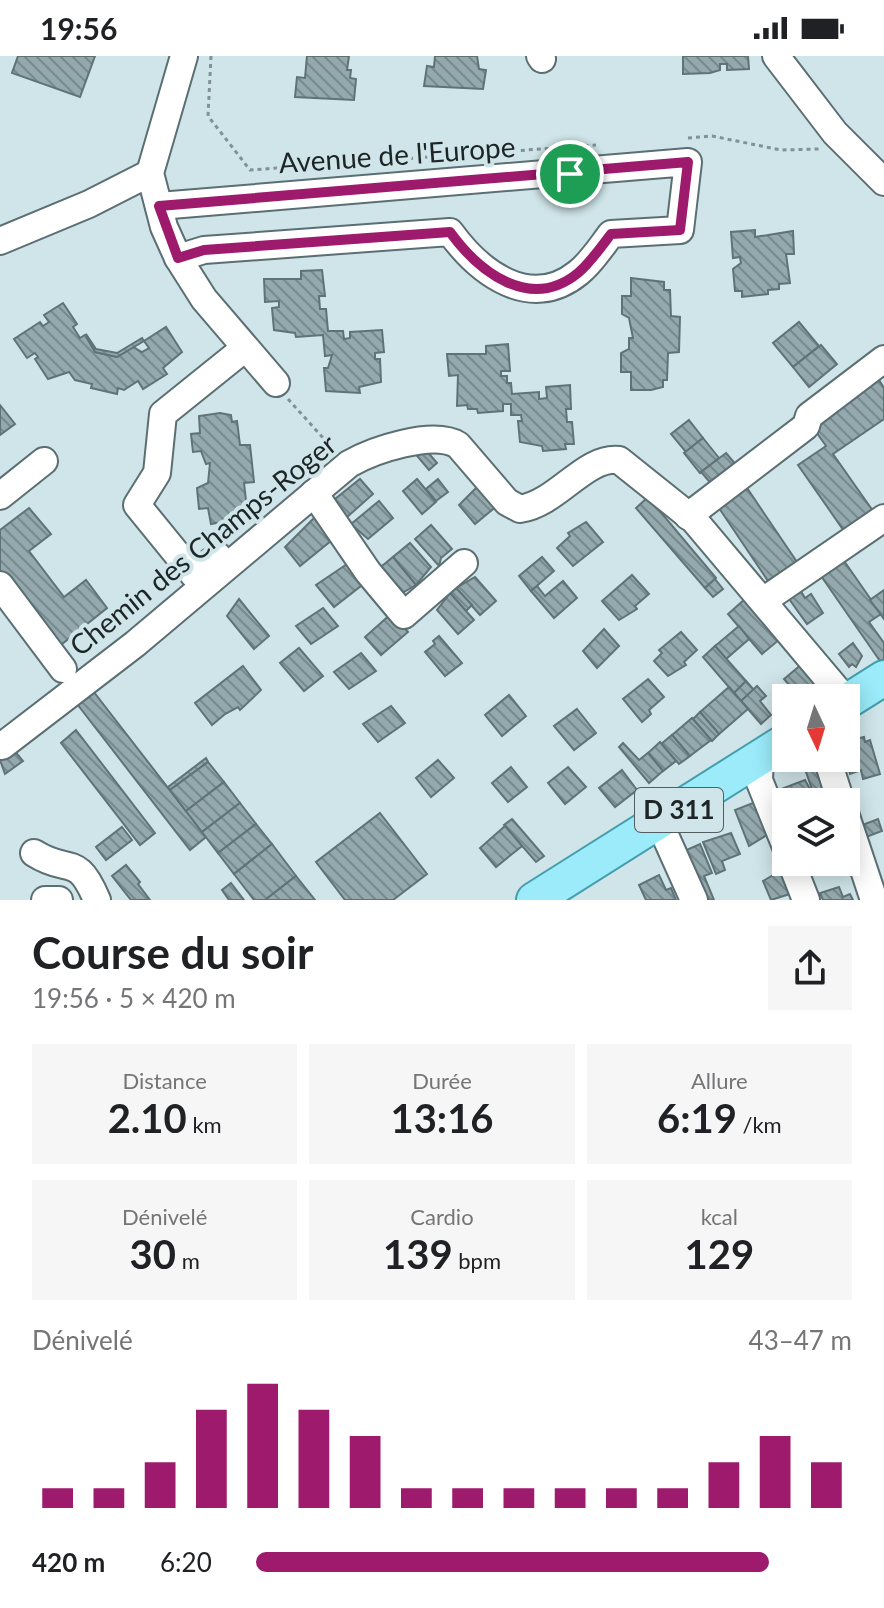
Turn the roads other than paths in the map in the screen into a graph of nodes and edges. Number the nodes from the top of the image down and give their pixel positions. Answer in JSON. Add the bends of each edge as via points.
{"nodes":[{"id":1,"x":184,"y":56,"type":"edge"},
{"id":2,"x":780,"y":58,"type":"edge"},
{"id":3,"x":150,"y":173,"type":"junction"},
{"id":4,"x":884,"y":182,"type":"edge"},
{"id":5,"x":159,"y":206,"type":"junction"},
{"id":6,"x":0,"y":241,"type":"edge"},
{"id":7,"x":178,"y":258,"type":"junction"},
{"id":8,"x":245,"y":348,"type":"junction"},
{"id":9,"x":884,"y":359,"type":"edge"},
{"id":10,"x":276,"y":383,"type":"road end"},
{"id":11,"x":44,"y":461,"type":"dead end"},
{"id":12,"x":314,"y":493,"type":"junction"},
{"id":13,"x":0,"y":496,"type":"edge"},
{"id":14,"x":688,"y":516,"type":"junction"},
{"id":15,"x":884,"y":518,"type":"edge"},
{"id":16,"x":228,"y":548,"type":"dead end"},
{"id":17,"x":464,"y":563,"type":"dead end"},
{"id":18,"x":0,"y":585,"type":"edge"},
{"id":19,"x":763,"y":601,"type":"junction"},
{"id":20,"x":63,"y":669,"type":"dead end"},
{"id":21,"x":884,"y":678,"type":"edge"},
{"id":22,"x":833,"y":684,"type":"edge"},
{"id":23,"x":860,"y":692,"type":"edge"},
{"id":24,"x":2,"y":746,"type":"edge"},
{"id":25,"x":772,"y":751,"type":"edge"},
{"id":26,"x":772,"y":752,"type":"edge"},
{"id":27,"x":772,"y":812,"type":"edge"},
{"id":28,"x":659,"y":822,"type":"junction"},
{"id":29,"x":34,"y":853,"type":"dead end"},
{"id":30,"x":860,"y":858,"type":"edge"},
{"id":31,"x":797,"y":876,"type":"edge"},
{"id":32,"x":572,"y":879,"type":"junction"},
{"id":33,"x":45,"y":900,"type":"edge"},
{"id":34,"x":59,"y":900,"type":"edge"},
{"id":35,"x":97,"y":900,"type":"edge"},
{"id":36,"x":534,"y":900,"type":"edge"},
{"id":37,"x":545,"y":900,"type":"edge"},
{"id":38,"x":694,"y":900,"type":"edge"},
{"id":39,"x":806,"y":900,"type":"edge"},
{"id":40,"x":874,"y":900,"type":"edge"}],
"edges":[{"from":1,"to":3,"type":"street"},
{"from":2,"to":4,"type":"street","via":[[848,148]]},
{"from":3,"to":5,"type":"street"},
{"from":3,"to":6,"type":"street"},
{"from":5,"to":7,"type":"street"},
{"from":5,"to":7,"type":"street","name":"Avenue de l'Europe","via":[[684,150],[680,230],[611,234],[577,274],[548,287],[497,279],[450,232],[204,250]]},
{"from":7,"to":8,"type":"street"},
{"from":8,"to":10,"type":"street"},
{"from":8,"to":16,"type":"street","via":[[163,414],[157,473],[137,505],[194,575]]},
{"from":9,"to":14,"type":"street"},
{"from":11,"to":13,"type":"street"},
{"from":12,"to":14,"type":"street","name":"Chemin des Champs-Roger","via":[[349,464],[385,448],[449,440],[507,502],[520,509],[547,500],[597,462],[619,460]]},
{"from":12,"to":17,"type":"street","via":[[404,615]]},
{"from":12,"to":24,"type":"street","name":"Chemin des Champs-Roger","via":[[135,644]]},
{"from":14,"to":19,"type":"street","name":"Chemin des Champs-Roger"},
{"from":15,"to":19,"type":"street"},
{"from":18,"to":20,"type":"street"},
{"from":19,"to":22,"type":"street","name":"Chemin des Champs-Roger"},
{"from":21,"to":23,"type":"main road"},
{"from":25,"to":28,"type":"main road","number":"D 311"},
{"from":26,"to":27,"type":"street","via":[[759,780]]},
{"from":28,"to":32,"type":"main road","number":"D 311"},
{"from":28,"to":38,"type":"street"},
{"from":29,"to":35,"type":"street","via":[[47,862],[77,867]]},
{"from":30,"to":40,"type":"street"},
{"from":31,"to":39,"type":"street"},
{"from":32,"to":36,"type":"main road","number":"D 311"},
{"from":32,"to":37,"type":"main road","number":"D 311"},
{"from":33,"to":34,"type":"street"}]}
